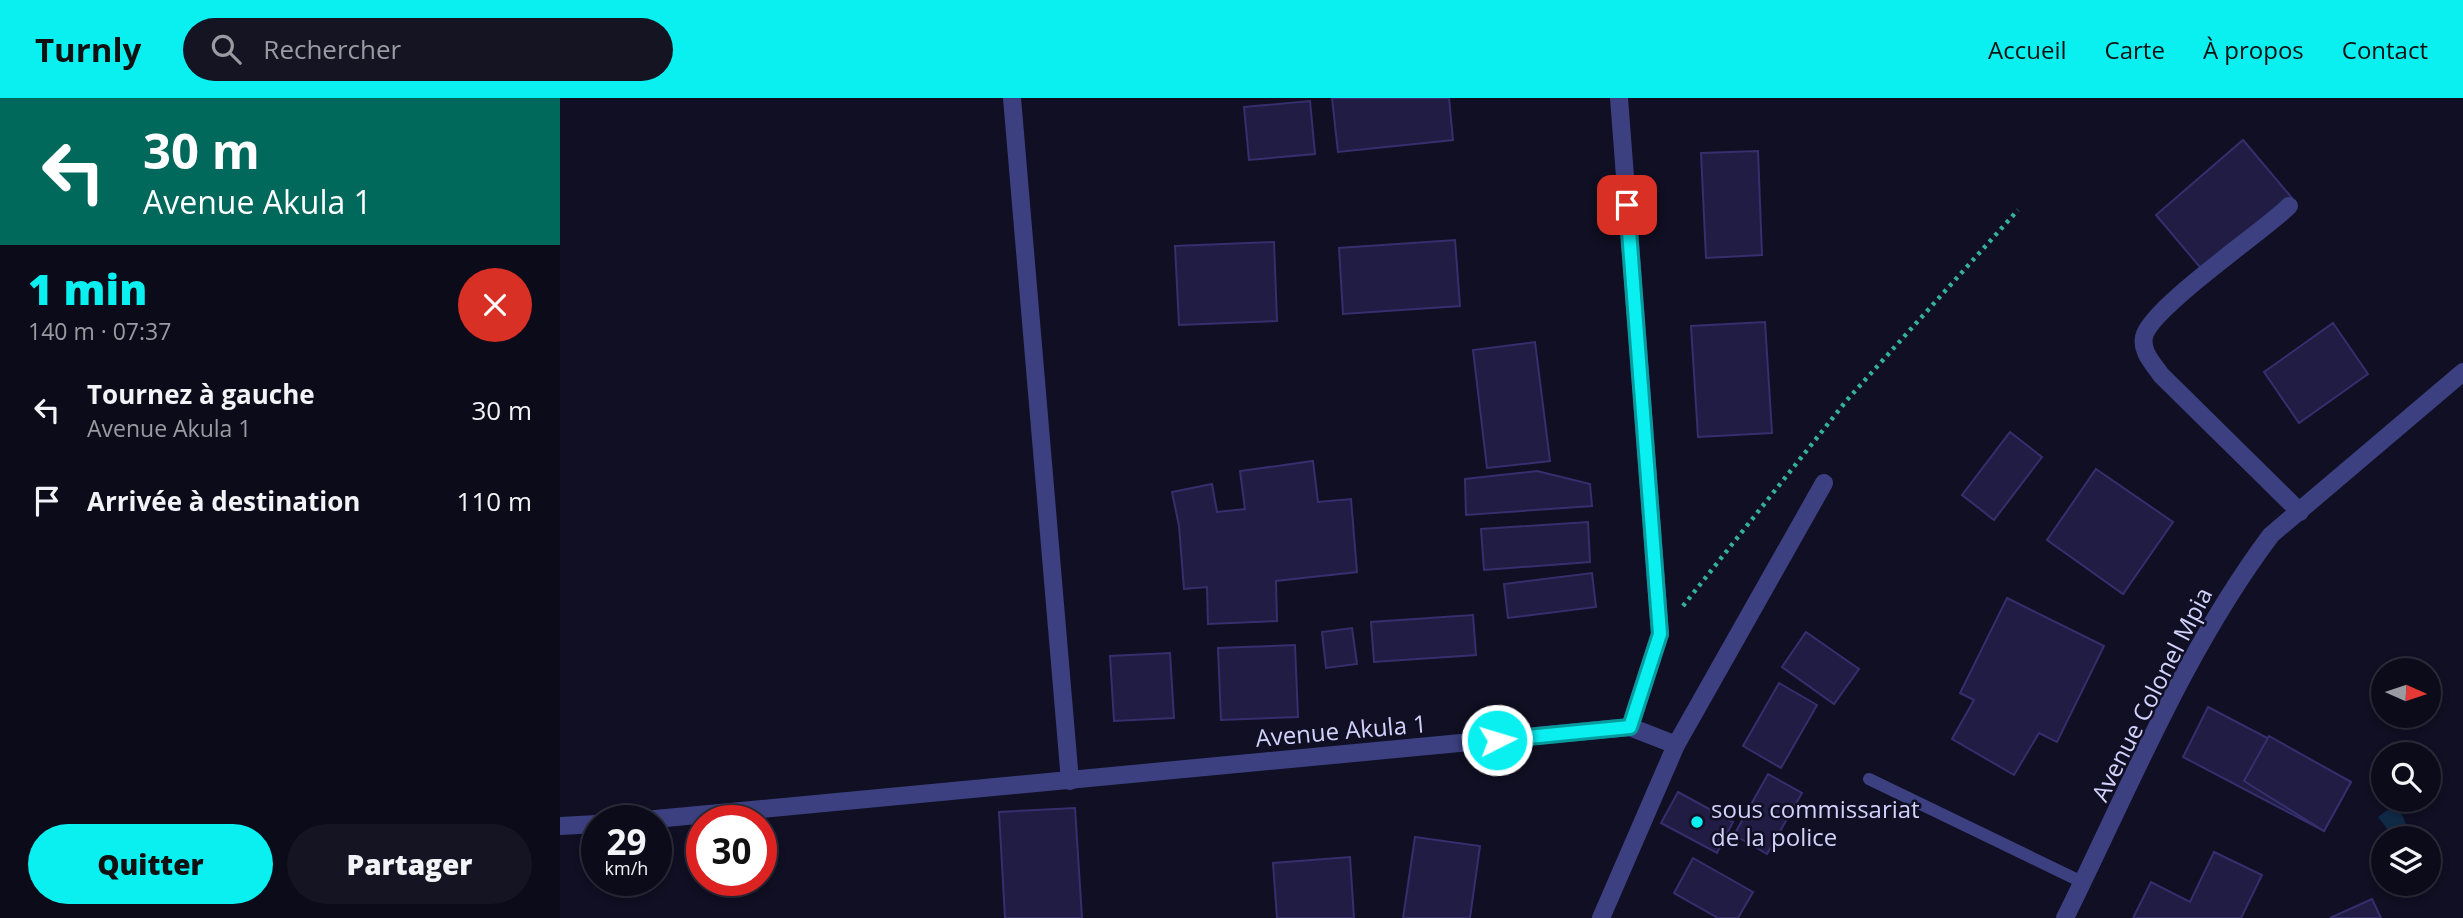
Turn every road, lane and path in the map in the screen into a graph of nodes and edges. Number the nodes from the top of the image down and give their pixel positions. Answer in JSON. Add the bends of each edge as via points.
{"nodes":[{"id":1,"x":1012,"y":98,"type":"edge"},
{"id":2,"x":1619,"y":98,"type":"edge"},
{"id":3,"x":2289,"y":206,"type":"dead end"},
{"id":4,"x":2018,"y":210,"type":"dead end"},
{"id":5,"x":2463,"y":372,"type":"edge"},
{"id":6,"x":1824,"y":482,"type":"dead end"},
{"id":7,"x":2300,"y":512,"type":"junction"},
{"id":8,"x":1660,"y":634,"type":"junction"},
{"id":9,"x":1630,"y":727,"type":"junction"},
{"id":10,"x":1675,"y":745,"type":"junction"},
{"id":11,"x":1869,"y":779,"type":"dead end"},
{"id":12,"x":1070,"y":781,"type":"junction"},
{"id":13,"x":672,"y":818,"type":"edge"},
{"id":14,"x":581,"y":825,"type":"edge"},
{"id":15,"x":560,"y":826,"type":"edge"},
{"id":16,"x":2082,"y":882,"type":"junction"},
{"id":17,"x":1601,"y":918,"type":"edge"},
{"id":18,"x":2065,"y":918,"type":"edge"}],
"edges":[{"from":1,"to":12,"type":"street"},
{"from":2,"to":8,"type":"street"},
{"from":3,"to":7,"type":"street","via":[[2173,302],[2144,333],[2143,350],[2161,375]]},
{"from":4,"to":8,"type":"path","via":[[1847,400]]},
{"from":5,"to":7,"type":"street","name":"Avenue Colonel Mpia"},
{"from":6,"to":10,"type":"street"},
{"from":7,"to":16,"type":"street","name":"Avenue Colonel Mpia","via":[[2271,535],[2203,638]]},
{"from":8,"to":9,"type":"street"},
{"from":9,"to":10,"type":"street"},
{"from":9,"to":12,"type":"street","name":"Avenue Akula 1"},
{"from":10,"to":17,"type":"street"},
{"from":11,"to":16,"type":"lane"},
{"from":12,"to":13,"type":"street","name":"Avenue Akula 1"},
{"from":14,"to":15,"type":"street"},
{"from":16,"to":18,"type":"street","name":"Avenue Colonel Mpia"}]}
